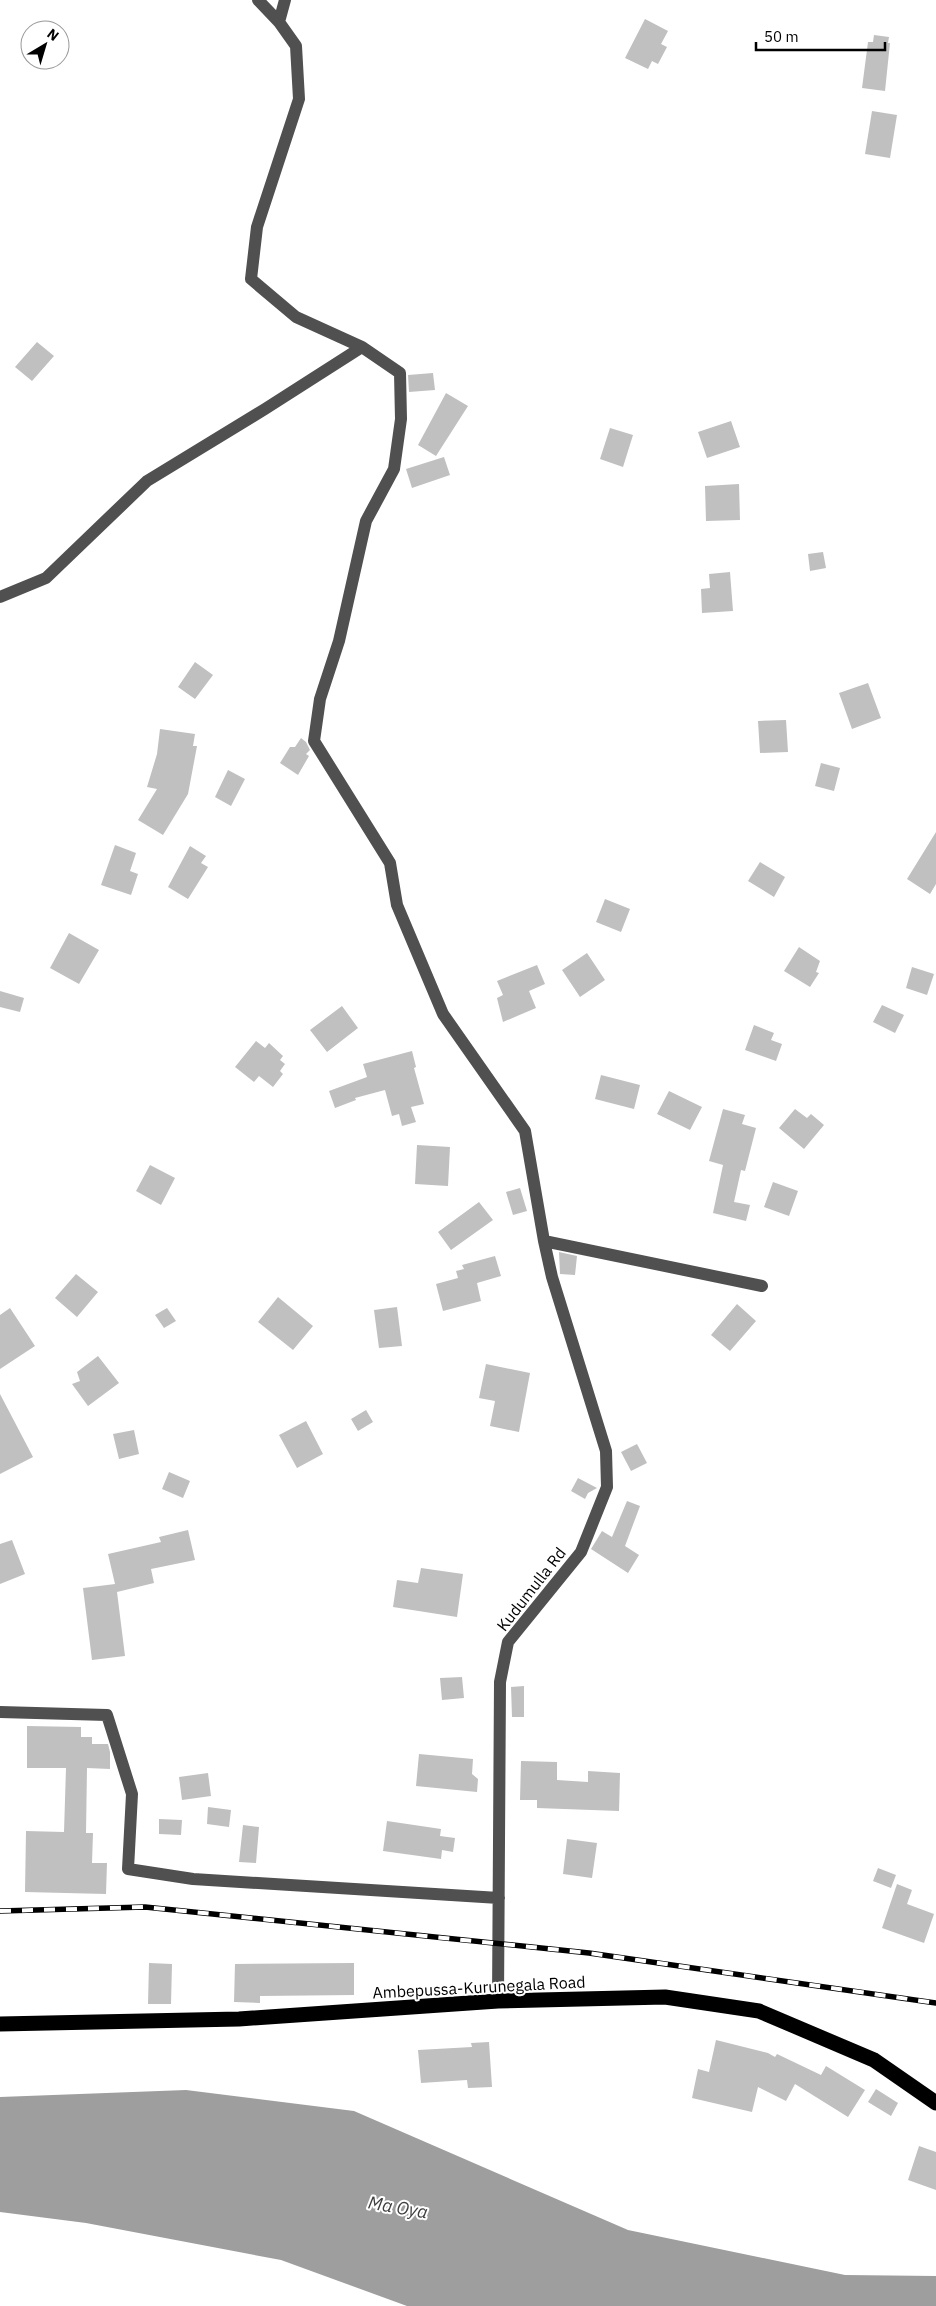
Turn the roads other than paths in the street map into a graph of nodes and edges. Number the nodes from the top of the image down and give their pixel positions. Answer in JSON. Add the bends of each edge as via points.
{"nodes":[{"id":1,"x":258,"y":0,"type":"edge"},
{"id":2,"x":284,"y":0,"type":"edge"},
{"id":3,"x":279,"y":22,"type":"junction"},
{"id":4,"x":362,"y":347,"type":"junction"},
{"id":5,"x":0,"y":597,"type":"edge"},
{"id":6,"x":544,"y":1241,"type":"junction"},
{"id":7,"x":762,"y":1286,"type":"dead end"},
{"id":8,"x":0,"y":1712,"type":"edge"},
{"id":9,"x":499,"y":1898,"type":"junction"},
{"id":10,"x":498,"y":2001,"type":"junction"},
{"id":11,"x":0,"y":2024,"type":"edge"},
{"id":12,"x":936,"y":2103,"type":"edge"}],
"edges":[{"from":1,"to":3,"type":"street"},
{"from":2,"to":3,"type":"street"},
{"from":3,"to":4,"type":"street","via":[[296,46],[299,99],[256,227],[251,279],[296,317]]},
{"from":4,"to":5,"type":"street","via":[[147,480],[46,578]]},
{"from":4,"to":6,"type":"street","name":"Kudumulla Rd","via":[[400,373],[401,419],[394,469],[366,521],[339,641],[320,699],[314,741],[390,862],[397,905],[443,1014],[525,1132]]},
{"from":6,"to":7,"type":"street"},
{"from":6,"to":9,"type":"street","name":"Kudumulla Rd","via":[[552,1277],[606,1451],[607,1487],[581,1552],[508,1642],[500,1682]]},
{"from":8,"to":9,"type":"street","via":[[106,1715],[132,1794],[128,1869],[193,1879]]},
{"from":9,"to":10,"type":"street","name":"Kudumulla Rd"},
{"from":10,"to":11,"type":"highway","name":"Ambepussa-Kurunegala Road","via":[[239,2019]]},
{"from":10,"to":12,"type":"highway","name":"Ambepussa-Kurunegala Road","via":[[665,1997],[759,2011],[874,2060]]}]}
